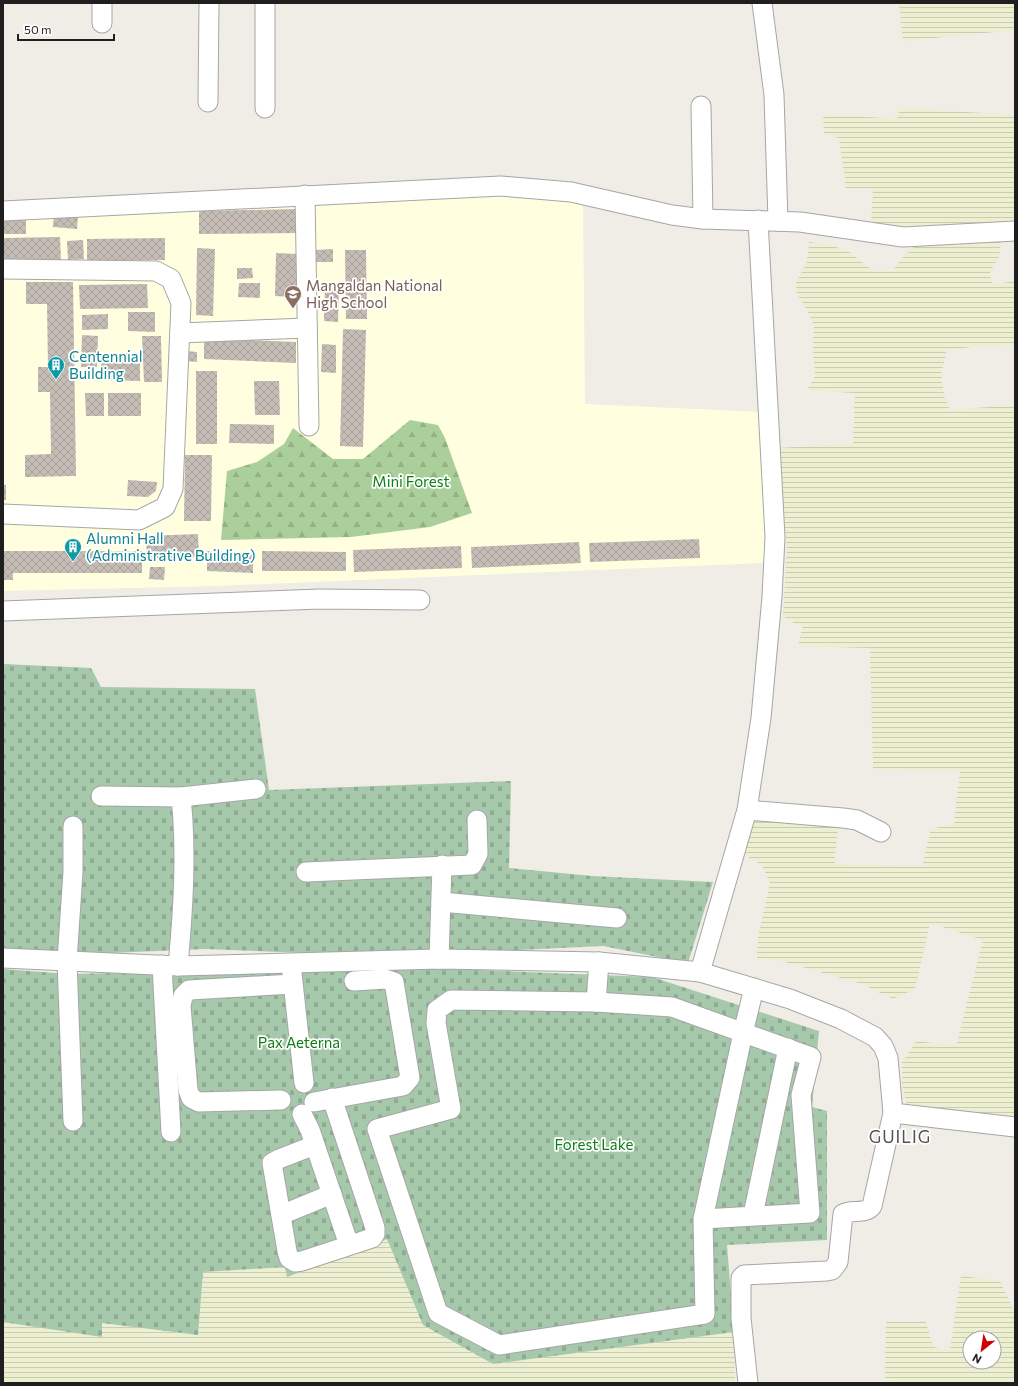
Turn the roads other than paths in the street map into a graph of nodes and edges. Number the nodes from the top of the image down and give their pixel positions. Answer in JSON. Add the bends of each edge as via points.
{"nodes":[{"id":1,"x":102,"y":3,"type":"edge"},
{"id":2,"x":209,"y":3,"type":"edge"},
{"id":3,"x":265,"y":3,"type":"edge"},
{"id":4,"x":762,"y":3,"type":"edge"},
{"id":5,"x":102,"y":23,"type":"dead end"},
{"id":6,"x":208,"y":102,"type":"dead end"},
{"id":7,"x":702,"y":106,"type":"dead end"},
{"id":8,"x":265,"y":108,"type":"dead end"},
{"id":9,"x":305,"y":196,"type":"junction"},
{"id":10,"x":3,"y":212,"type":"edge"},
{"id":11,"x":703,"y":219,"type":"junction"},
{"id":12,"x":758,"y":220,"type":"junction"},
{"id":13,"x":778,"y":221,"type":"junction"},
{"id":14,"x":1015,"y":230,"type":"edge"},
{"id":15,"x":3,"y":270,"type":"edge"},
{"id":16,"x":307,"y":328,"type":"junction"},
{"id":17,"x":180,"y":333,"type":"junction"},
{"id":18,"x":309,"y":426,"type":"dead end"},
{"id":19,"x":3,"y":514,"type":"edge"},
{"id":20,"x":420,"y":600,"type":"dead end"},
{"id":21,"x":3,"y":611,"type":"edge"},
{"id":22,"x":256,"y":789,"type":"dead end"},
{"id":23,"x":101,"y":796,"type":"dead end"},
{"id":24,"x":181,"y":797,"type":"junction"},
{"id":25,"x":747,"y":810,"type":"junction"},
{"id":26,"x":477,"y":820,"type":"dead end"},
{"id":27,"x":73,"y":826,"type":"dead end"},
{"id":28,"x":881,"y":832,"type":"dead end"},
{"id":29,"x":442,"y":865,"type":"junction"},
{"id":30,"x":306,"y":872,"type":"dead end"},
{"id":31,"x":440,"y":902,"type":"junction"},
{"id":32,"x":617,"y":918,"type":"dead end"},
{"id":33,"x":3,"y":958,"type":"edge"},
{"id":34,"x":439,"y":959,"type":"junction"},
{"id":35,"x":67,"y":961,"type":"junction"},
{"id":36,"x":599,"y":962,"type":"junction"},
{"id":37,"x":291,"y":963,"type":"junction"},
{"id":38,"x":170,"y":966,"type":"junction"},
{"id":39,"x":700,"y":972,"type":"junction"},
{"id":40,"x":354,"y":981,"type":"dead end"},
{"id":41,"x":293,"y":984,"type":"junction"},
{"id":42,"x":754,"y":988,"type":"junction"},
{"id":43,"x":596,"y":1002,"type":"junction"},
{"id":44,"x":743,"y":1033,"type":"junction"},
{"id":45,"x":788,"y":1048,"type":"junction"},
{"id":46,"x":304,"y":1083,"type":"junction"},
{"id":47,"x":332,"y":1098,"type":"junction"},
{"id":48,"x":281,"y":1100,"type":"junction"},
{"id":49,"x":308,"y":1108,"type":"junction"},
{"id":50,"x":893,"y":1113,"type":"junction"},
{"id":51,"x":73,"y":1121,"type":"dead end"},
{"id":52,"x":1015,"y":1127,"type":"edge"},
{"id":53,"x":172,"y":1132,"type":"dead end"},
{"id":54,"x":316,"y":1145,"type":"junction"},
{"id":55,"x":332,"y":1194,"type":"junction"},
{"id":56,"x":753,"y":1215,"type":"junction"},
{"id":57,"x":281,"y":1216,"type":"junction"},
{"id":58,"x":703,"y":1219,"type":"junction"},
{"id":59,"x":349,"y":1245,"type":"junction"},
{"id":60,"x":748,"y":1383,"type":"edge"}],
"edges":[{"from":1,"to":5,"type":"street"},
{"from":2,"to":6,"type":"street"},
{"from":3,"to":8,"type":"street"},
{"from":4,"to":13,"type":"street","via":[[774,95]]},
{"from":7,"to":11,"type":"street"},
{"from":9,"to":10,"type":"street"},
{"from":9,"to":11,"type":"street","via":[[501,186],[572,192],[672,215]]},
{"from":9,"to":16,"type":"street"},
{"from":11,"to":12,"type":"street"},
{"from":12,"to":13,"type":"street"},
{"from":12,"to":25,"type":"street","via":[[775,537],[761,718]]},
{"from":13,"to":14,"type":"street","via":[[838,226],[903,237]]},
{"from":15,"to":17,"type":"street","via":[[156,271],[171,279],[181,303]]},
{"from":16,"to":17,"type":"street"},
{"from":16,"to":18,"type":"street"},
{"from":17,"to":19,"type":"street","via":[[173,489],[165,507],[139,520]]},
{"from":20,"to":21,"type":"street","via":[[320,599]]},
{"from":22,"to":24,"type":"street"},
{"from":23,"to":24,"type":"street"},
{"from":24,"to":38,"type":"street","via":[[184,906]]},
{"from":25,"to":28,"type":"street","via":[[857,820]]},
{"from":25,"to":39,"type":"street"},
{"from":26,"to":29,"type":"street","via":[[478,854],[472,865]]},
{"from":27,"to":35,"type":"street","via":[[73,872]]},
{"from":29,"to":30,"type":"street"},
{"from":29,"to":31,"type":"street"},
{"from":31,"to":32,"type":"street"},
{"from":31,"to":34,"type":"street"},
{"from":33,"to":35,"type":"street"},
{"from":34,"to":36,"type":"street"},
{"from":34,"to":37,"type":"street"},
{"from":35,"to":38,"type":"street"},
{"from":35,"to":51,"type":"street"},
{"from":36,"to":39,"type":"street"},
{"from":36,"to":43,"type":"street"},
{"from":37,"to":38,"type":"street"},
{"from":37,"to":41,"type":"street"},
{"from":38,"to":53,"type":"street"},
{"from":39,"to":42,"type":"street"},
{"from":40,"to":47,"type":"street","via":[[385,979],[394,982],[410,1078],[403,1086]]},
{"from":41,"to":46,"type":"street"},
{"from":41,"to":48,"type":"street","via":[[189,990],[183,996],[181,1006],[188,1090],[191,1098],[199,1102]]},
{"from":42,"to":44,"type":"street"},
{"from":42,"to":50,"type":"street","via":[[841,1019],[875,1037],[883,1046],[888,1058]]},
{"from":43,"to":44,"type":"street","via":[[672,1007]]},
{"from":43,"to":58,"type":"street","via":[[451,1000],[437,1010],[436,1023],[451,1109],[377,1129],[438,1313],[499,1345],[705,1314]]},
{"from":44,"to":45,"type":"street"},
{"from":44,"to":58,"type":"street"},
{"from":45,"to":56,"type":"street"},
{"from":45,"to":56,"type":"street","via":[[811,1057],[801,1094],[810,1213]]},
{"from":46,"to":48,"type":"street","via":[[298,1081],[288,1084],[281,1094]]},
{"from":46,"to":49,"type":"street","via":[[312,1090]]},
{"from":47,"to":49,"type":"street"},
{"from":47,"to":59,"type":"street","via":[[375,1232],[372,1238]]},
{"from":48,"to":49,"type":"street","via":[[286,1110],[291,1113]]},
{"from":49,"to":54,"type":"street"},
{"from":50,"to":52,"type":"street"},
{"from":50,"to":60,"type":"street","via":[[872,1206],[867,1211],[843,1214],[838,1262],[835,1266],[826,1272],[744,1275],[741,1278]]},
{"from":54,"to":55,"type":"street"},
{"from":54,"to":57,"type":"street","via":[[272,1163]]},
{"from":55,"to":57,"type":"street"},
{"from":55,"to":59,"type":"street"},
{"from":56,"to":58,"type":"street"},
{"from":57,"to":59,"type":"street","via":[[289,1258],[293,1261],[302,1261]]}]}
